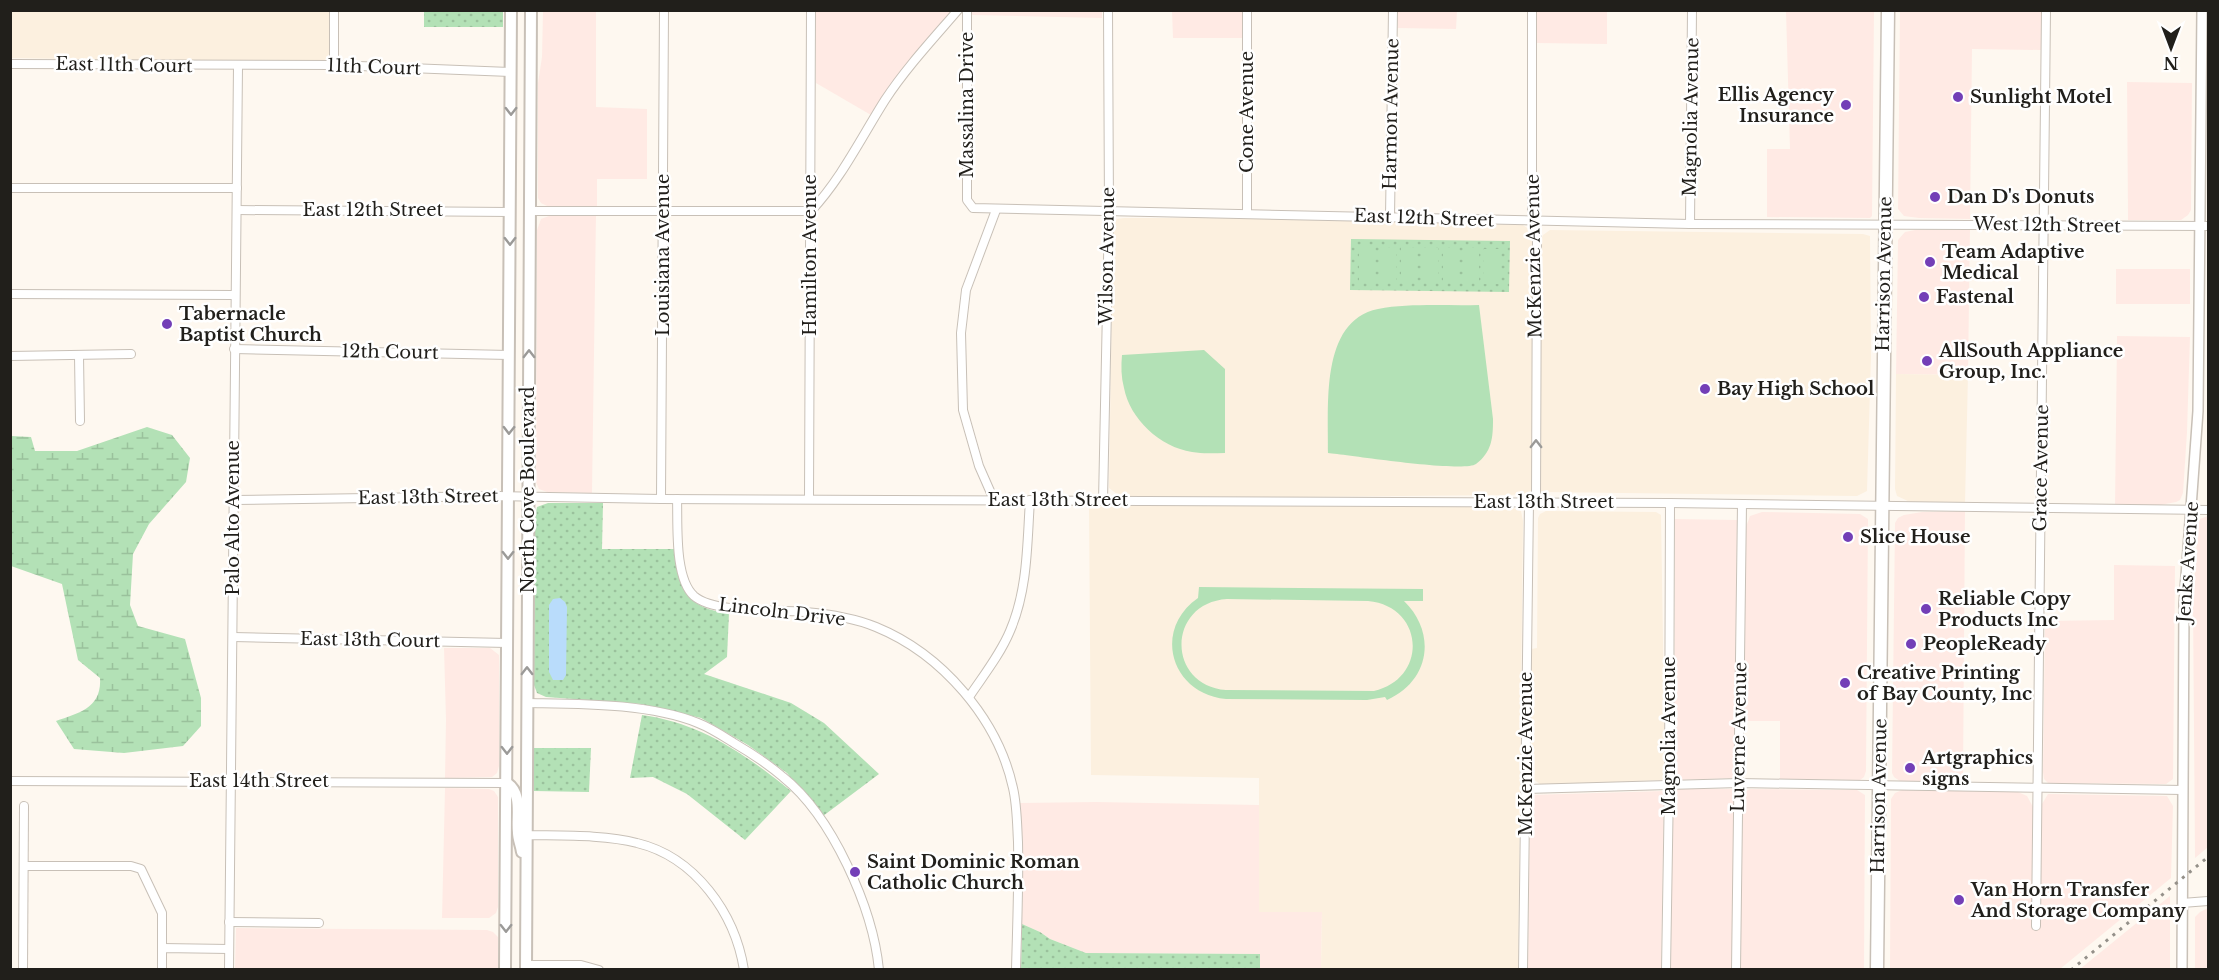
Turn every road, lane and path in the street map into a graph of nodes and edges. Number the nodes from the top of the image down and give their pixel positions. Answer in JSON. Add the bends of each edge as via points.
{"nodes":[{"id":1,"x":334,"y":10,"type":"edge"},
{"id":2,"x":511,"y":10,"type":"edge"},
{"id":3,"x":531,"y":10,"type":"edge"},
{"id":4,"x":664,"y":10,"type":"edge"},
{"id":5,"x":811,"y":10,"type":"edge"},
{"id":6,"x":958,"y":10,"type":"edge"},
{"id":7,"x":967,"y":10,"type":"edge"},
{"id":8,"x":1108,"y":10,"type":"edge"},
{"id":9,"x":1247,"y":10,"type":"edge"},
{"id":10,"x":1393,"y":10,"type":"edge"},
{"id":11,"x":1532,"y":10,"type":"edge"},
{"id":12,"x":1692,"y":10,"type":"edge"},
{"id":13,"x":1888,"y":10,"type":"edge"},
{"id":14,"x":2046,"y":10,"type":"edge"},
{"id":15,"x":2202,"y":10,"type":"edge"},
{"id":16,"x":10,"y":64,"type":"edge"},
{"id":17,"x":334,"y":65,"type":"junction"},
{"id":18,"x":238,"y":66,"type":"junction"},
{"id":19,"x":511,"y":72,"type":"junction"},
{"id":20,"x":10,"y":188,"type":"edge"},
{"id":21,"x":237,"y":188,"type":"junction"},
{"id":22,"x":968,"y":200,"type":"joint"},
{"id":23,"x":237,"y":210,"type":"junction"},
{"id":24,"x":996,"y":210,"type":"junction"},
{"id":25,"x":510,"y":212,"type":"junction"},
{"id":26,"x":530,"y":212,"type":"junction"},
{"id":27,"x":663,"y":212,"type":"junction"},
{"id":28,"x":811,"y":212,"type":"junction"},
{"id":29,"x":1108,"y":212,"type":"junction"},
{"id":30,"x":1247,"y":214,"type":"junction"},
{"id":31,"x":1390,"y":217,"type":"junction"},
{"id":32,"x":1532,"y":221,"type":"junction"},
{"id":33,"x":1690,"y":224,"type":"junction"},
{"id":34,"x":1885,"y":225,"type":"junction"},
{"id":35,"x":2044,"y":225,"type":"junction"},
{"id":36,"x":2204,"y":226,"type":"edge"},
{"id":37,"x":10,"y":294,"type":"edge"},
{"id":38,"x":234,"y":296,"type":"junction"},
{"id":39,"x":234,"y":349,"type":"junction"},
{"id":40,"x":131,"y":354,"type":"dead end"},
{"id":41,"x":509,"y":355,"type":"junction"},
{"id":42,"x":10,"y":356,"type":"edge"},
{"id":43,"x":80,"y":356,"type":"junction"},
{"id":44,"x":80,"y":422,"type":"dead end"},
{"id":45,"x":508,"y":496,"type":"junction"},
{"id":46,"x":528,"y":497,"type":"junction"},
{"id":47,"x":661,"y":499,"type":"junction"},
{"id":48,"x":677,"y":499,"type":"junction"},
{"id":49,"x":808,"y":499,"type":"junction"},
{"id":50,"x":234,"y":500,"type":"junction"},
{"id":51,"x":994,"y":500,"type":"junction"},
{"id":52,"x":1030,"y":500,"type":"junction"},
{"id":53,"x":1103,"y":501,"type":"junction"},
{"id":54,"x":1532,"y":502,"type":"junction"},
{"id":55,"x":1670,"y":503,"type":"junction"},
{"id":56,"x":1742,"y":504,"type":"junction"},
{"id":57,"x":1882,"y":506,"type":"junction"},
{"id":58,"x":2040,"y":508,"type":"junction"},
{"id":59,"x":2190,"y":510,"type":"junction"},
{"id":60,"x":2208,"y":510,"type":"edge"},
{"id":61,"x":233,"y":637,"type":"junction"},
{"id":62,"x":507,"y":643,"type":"junction"},
{"id":63,"x":969,"y":697,"type":"junction"},
{"id":64,"x":527,"y":703,"type":"junction"},
{"id":65,"x":10,"y":781,"type":"edge"},
{"id":66,"x":231,"y":781,"type":"junction"},
{"id":67,"x":507,"y":783,"type":"junction"},
{"id":68,"x":1739,"y":783,"type":"junction"},
{"id":69,"x":1669,"y":785,"type":"junction"},
{"id":70,"x":1879,"y":785,"type":"junction"},
{"id":71,"x":2038,"y":787,"type":"junction"},
{"id":72,"x":1526,"y":789,"type":"junction"},
{"id":73,"x":2183,"y":790,"type":"junction"},
{"id":74,"x":24,"y":806,"type":"dead end"},
{"id":75,"x":522,"y":835,"type":"junction"},
{"id":76,"x":24,"y":866,"type":"junction"},
{"id":77,"x":2208,"y":901,"type":"edge"},
{"id":78,"x":2182,"y":903,"type":"junction"},
{"id":79,"x":230,"y":922,"type":"junction"},
{"id":80,"x":319,"y":922,"type":"dead end"},
{"id":81,"x":2036,"y":926,"type":"dead end"},
{"id":82,"x":162,"y":948,"type":"junction"},
{"id":83,"x":229,"y":949,"type":"junction"},
{"id":84,"x":526,"y":967,"type":"edge"},
{"id":85,"x":23,"y":969,"type":"edge"},
{"id":86,"x":162,"y":969,"type":"edge"},
{"id":87,"x":229,"y":969,"type":"edge"},
{"id":88,"x":505,"y":969,"type":"edge"},
{"id":89,"x":599,"y":969,"type":"edge"},
{"id":90,"x":744,"y":969,"type":"edge"},
{"id":91,"x":879,"y":969,"type":"edge"},
{"id":92,"x":1016,"y":969,"type":"edge"},
{"id":93,"x":1523,"y":969,"type":"edge"},
{"id":94,"x":1666,"y":969,"type":"edge"},
{"id":95,"x":1736,"y":969,"type":"edge"},
{"id":96,"x":1877,"y":969,"type":"edge"},
{"id":97,"x":2182,"y":969,"type":"edge"}],
"edges":[{"from":1,"to":17,"type":"street"},
{"from":2,"to":19,"type":"main road","name":"North Cove Boulevard"},
{"from":3,"to":26,"type":"main road","name":"North Cove Boulevard"},
{"from":4,"to":27,"type":"street","name":"Louisiana Avenue"},
{"from":5,"to":28,"type":"street","name":"Hamilton Avenue"},
{"from":6,"to":28,"type":"street","via":[[887,98],[835,182]]},
{"from":7,"to":22,"type":"street","name":"Massalina Drive"},
{"from":8,"to":29,"type":"street","name":"Wilson Avenue"},
{"from":9,"to":30,"type":"street","name":"Cone Avenue"},
{"from":10,"to":31,"type":"street","name":"Harmon Avenue"},
{"from":11,"to":32,"type":"street","name":"McKenzie Avenue"},
{"from":12,"to":33,"type":"street","name":"Magnolia Avenue"},
{"from":13,"to":34,"type":"main road","name":"Harrison Avenue"},
{"from":14,"to":35,"type":"street","name":"Grace Avenue"},
{"from":15,"to":36,"type":"street","name":"Jenks Avenue"},
{"from":16,"to":18,"type":"street","name":"East 11th Court"},
{"from":17,"to":18,"type":"street","name":"11th Court"},
{"from":17,"to":19,"type":"street","name":"11th Court"},
{"from":18,"to":21,"type":"street","name":"Palo Alto Avenue"},
{"from":19,"to":25,"type":"main road","name":"North Cove Boulevard","one_way":true},
{"from":20,"to":21,"type":"street"},
{"from":21,"to":23,"type":"street","name":"Palo Alto Avenue"},
{"from":22,"to":24,"type":"street","name":"East 12th Street","via":[[973,208]]},
{"from":23,"to":25,"type":"street","name":"East 12th Street"},
{"from":23,"to":38,"type":"street","name":"Palo Alto Avenue"},
{"from":24,"to":29,"type":"street","name":"East 12th Street"},
{"from":24,"to":51,"type":"street","via":[[966,290],[961,333],[963,410],[979,466]]},
{"from":25,"to":41,"type":"main road","name":"North Cove Boulevard","one_way":true},
{"from":26,"to":27,"type":"street"},
{"from":46,"to":26,"type":"main road","name":"North Cove Boulevard","one_way":true},
{"from":27,"to":28,"type":"street"},
{"from":27,"to":47,"type":"street","name":"Louisiana Avenue"},
{"from":28,"to":49,"type":"street","name":"Hamilton Avenue"},
{"from":29,"to":30,"type":"street","name":"East 12th Street"},
{"from":29,"to":53,"type":"street","name":"Wilson Avenue"},
{"from":30,"to":31,"type":"street","name":"East 12th Street"},
{"from":31,"to":32,"type":"street","name":"East 12th Street"},
{"from":32,"to":33,"type":"street","name":"East 12th Street"},
{"from":54,"to":32,"type":"street","name":"McKenzie Avenue","one_way":true,"via":[[1536,235]]},
{"from":33,"to":34,"type":"street","name":"East 12th Street"},
{"from":34,"to":35,"type":"street","name":"West 12th Street"},
{"from":34,"to":57,"type":"main road","name":"Harrison Avenue"},
{"from":35,"to":36,"type":"street","name":"West 12th Street"},
{"from":35,"to":58,"type":"street","name":"Grace Avenue"},
{"from":36,"to":59,"type":"street","name":"Jenks Avenue","via":[[2198,411]]},
{"from":37,"to":38,"type":"street"},
{"from":38,"to":39,"type":"street","name":"Palo Alto Avenue"},
{"from":39,"to":41,"type":"street","name":"12th Court"},
{"from":39,"to":50,"type":"street","name":"Palo Alto Avenue"},
{"from":40,"to":43,"type":"street"},
{"from":41,"to":45,"type":"main road","name":"North Cove Boulevard","one_way":true},
{"from":42,"to":43,"type":"street"},
{"from":43,"to":44,"type":"street"},
{"from":45,"to":46,"type":"street","name":"East 13th Street"},
{"from":45,"to":50,"type":"street","name":"East 13th Street"},
{"from":45,"to":62,"type":"main road","name":"North Cove Boulevard","one_way":true},
{"from":46,"to":47,"type":"street","name":"East 13th Street"},
{"from":64,"to":46,"type":"main road","name":"North Cove Boulevard","one_way":true},
{"from":47,"to":48,"type":"street","name":"East 13th Street"},
{"from":48,"to":49,"type":"street","name":"East 13th Street"},
{"from":48,"to":63,"type":"street","name":"Lincoln Drive","via":[[680,564],[695,596],[716,607],[815,613],[876,627],[904,641]]},
{"from":49,"to":51,"type":"street","name":"East 13th Street"},
{"from":50,"to":61,"type":"street","name":"Palo Alto Avenue"},
{"from":51,"to":52,"type":"street","name":"East 13th Street"},
{"from":52,"to":53,"type":"street","name":"East 13th Street"},
{"from":52,"to":63,"type":"street","via":[[1021,602],[996,658]]},
{"from":53,"to":54,"type":"street","name":"East 13th Street"},
{"from":54,"to":55,"type":"street","name":"East 13th Street"},
{"from":54,"to":72,"type":"street","name":"McKenzie Avenue"},
{"from":55,"to":56,"type":"street","name":"East 13th Street"},
{"from":55,"to":69,"type":"street","name":"Magnolia Avenue"},
{"from":56,"to":57,"type":"street","name":"East 13th Street"},
{"from":56,"to":68,"type":"street","name":"Luverne Avenue"},
{"from":57,"to":58,"type":"street","name":"East 13th Street"},
{"from":57,"to":70,"type":"main road","name":"Harrison Avenue"},
{"from":58,"to":59,"type":"street","name":"East 13th Street"},
{"from":58,"to":71,"type":"street","name":"Grace Avenue"},
{"from":59,"to":60,"type":"street","name":"East 13th Street"},
{"from":59,"to":73,"type":"street","name":"Jenks Avenue","via":[[2184,604]]},
{"from":61,"to":62,"type":"street","name":"East 13th Court"},
{"from":61,"to":66,"type":"street","name":"Palo Alto Avenue"},
{"from":62,"to":67,"type":"main road","name":"North Cove Boulevard","one_way":true},
{"from":63,"to":92,"type":"street","name":"Lincoln Drive","via":[[1004,755],[1017,811]]},
{"from":64,"to":75,"type":"main road","name":"North Cove Boulevard"},
{"from":64,"to":91,"type":"street","via":[[640,709],[679,717],[716,732],[784,778],[811,806],[852,876],[864,906]]},
{"from":65,"to":66,"type":"street","name":"East 14th Street"},
{"from":66,"to":67,"type":"street","name":"East 14th Street"},
{"from":66,"to":79,"type":"street","name":"Palo Alto Avenue"},
{"from":67,"to":75,"type":"main road","via":[[514,790]]},
{"from":67,"to":88,"type":"main road","name":"North Cove Boulevard","one_way":true},
{"from":68,"to":69,"type":"street"},
{"from":68,"to":70,"type":"street"},
{"from":68,"to":95,"type":"street","name":"Luverne Avenue"},
{"from":69,"to":72,"type":"street"},
{"from":69,"to":94,"type":"street","name":"Magnolia Avenue"},
{"from":70,"to":71,"type":"street"},
{"from":70,"to":96,"type":"main road","name":"Harrison Avenue"},
{"from":71,"to":73,"type":"street"},
{"from":71,"to":81,"type":"street","name":"Grace Avenue"},
{"from":72,"to":93,"type":"street","name":"McKenzie Avenue"},
{"from":73,"to":78,"type":"street","name":"Jenks Avenue"},
{"from":74,"to":76,"type":"street"},
{"from":75,"to":84,"type":"main road"},
{"from":75,"to":90,"type":"street","via":[[630,841],[675,860],[704,885],[723,910]]},
{"from":76,"to":82,"type":"street","via":[[141,869],[162,913]]},
{"from":76,"to":85,"type":"street"},
{"from":77,"to":78,"type":"street"},
{"from":78,"to":97,"type":"street","name":"Jenks Avenue"},
{"from":79,"to":80,"type":"street"},
{"from":79,"to":83,"type":"street","name":"Palo Alto Avenue"},
{"from":82,"to":83,"type":"street"},
{"from":82,"to":86,"type":"street"},
{"from":83,"to":87,"type":"street","name":"Palo Alto Avenue"},
{"from":84,"to":89,"type":"street","via":[[581,965]]}]}
